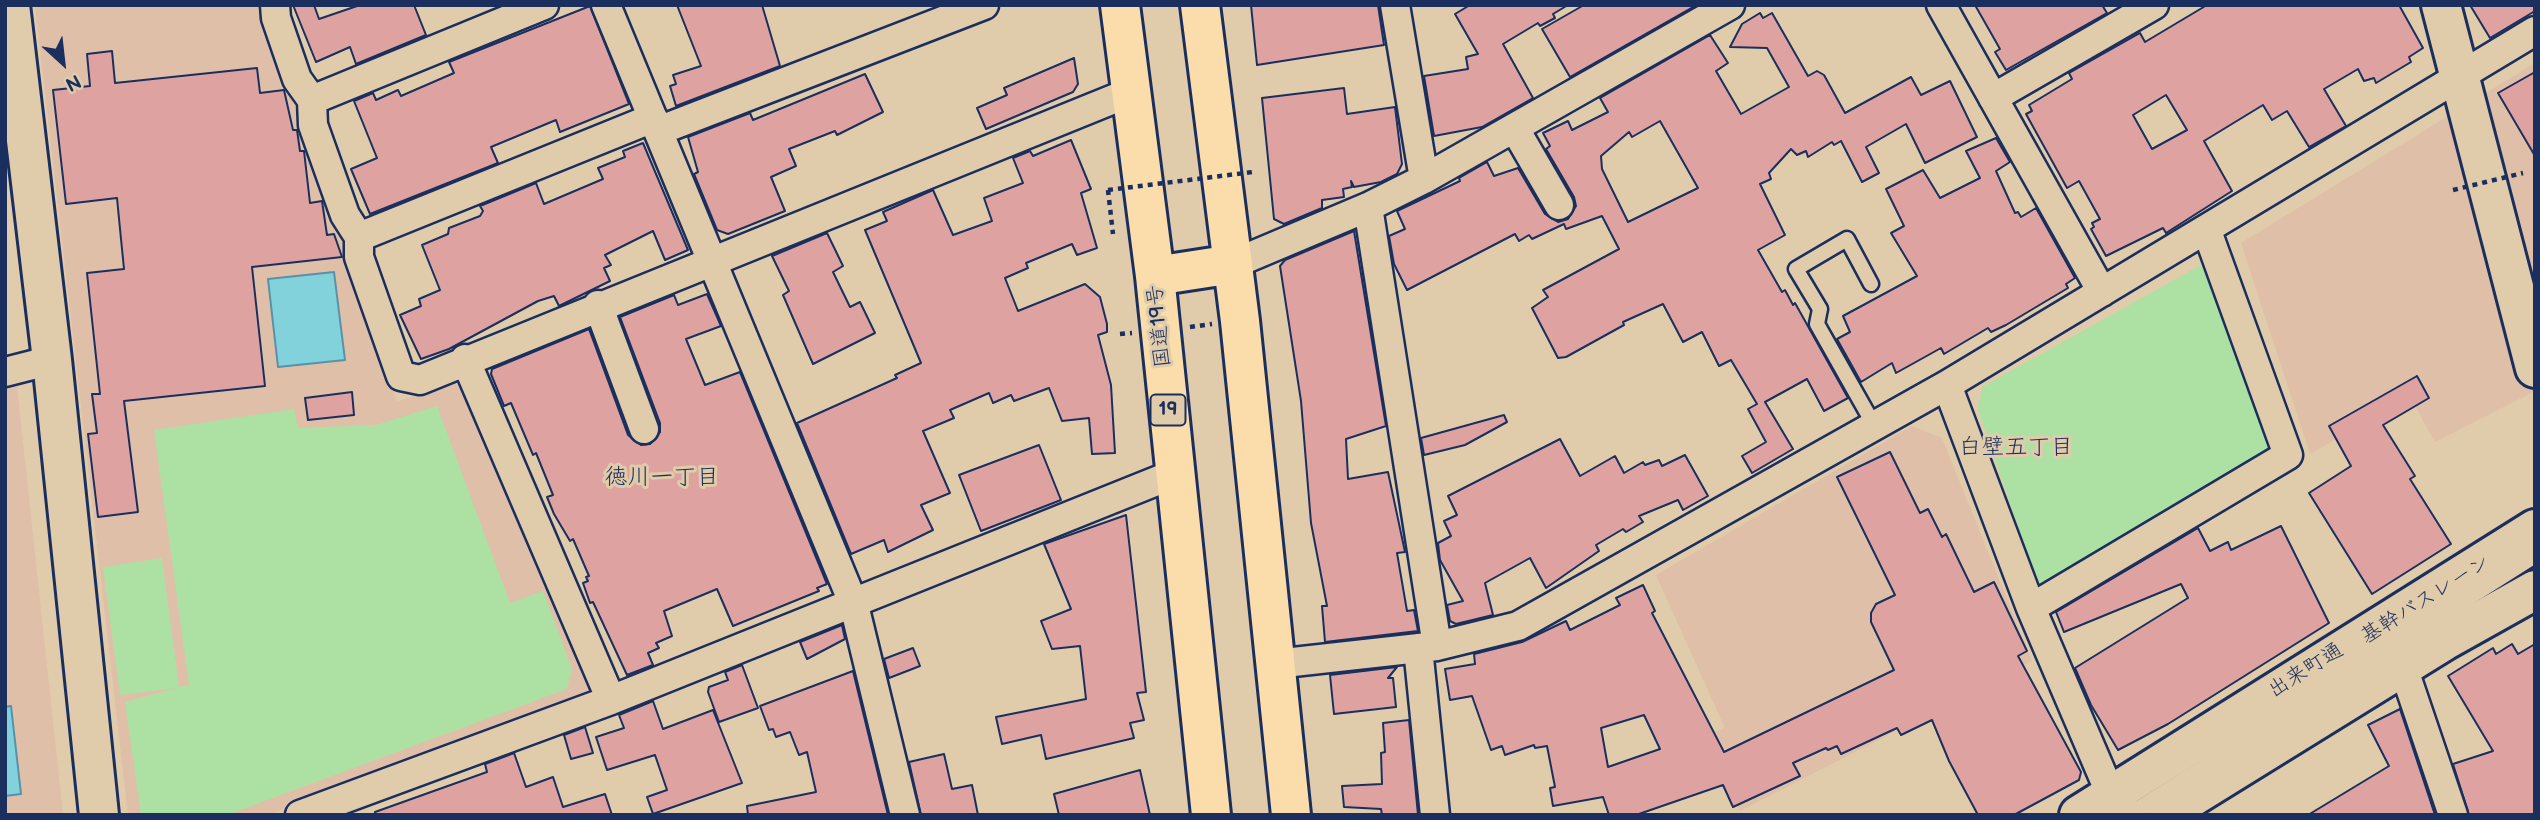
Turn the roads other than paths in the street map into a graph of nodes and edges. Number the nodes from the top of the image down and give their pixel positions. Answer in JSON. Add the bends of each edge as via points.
{"nodes":[{"id":1,"x":10,"y":5,"type":"edge"},
{"id":2,"x":275,"y":5,"type":"edge"},
{"id":3,"x":544,"y":5,"type":"edge"},
{"id":4,"x":606,"y":5,"type":"edge"},
{"id":5,"x":984,"y":5,"type":"edge"},
{"id":6,"x":1120,"y":5,"type":"edge"},
{"id":7,"x":1200,"y":5,"type":"edge"},
{"id":8,"x":1395,"y":5,"type":"edge"},
{"id":9,"x":1730,"y":5,"type":"edge"},
{"id":10,"x":1941,"y":5,"type":"edge"},
{"id":11,"x":2154,"y":5,"type":"edge"},
{"id":12,"x":2441,"y":5,"type":"edge"},
{"id":13,"x":2535,"y":32,"type":"edge"},
{"id":14,"x":2459,"y":77,"type":"junction"},
{"id":15,"x":1131,"y":92,"type":"junction"},
{"id":16,"x":1993,"y":98,"type":"junction"},
{"id":17,"x":312,"y":100,"type":"junction"},
{"id":18,"x":656,"y":124,"type":"junction"},
{"id":19,"x":1516,"y":129,"type":"junction"},
{"id":20,"x":1424,"y":179,"type":"junction"},
{"id":21,"x":1559,"y":205,"type":"dead end"},
{"id":22,"x":1368,"y":207,"type":"junction"},
{"id":23,"x":2207,"y":231,"type":"junction"},
{"id":24,"x":359,"y":237,"type":"junction"},
{"id":25,"x":711,"y":260,"type":"junction"},
{"id":26,"x":1233,"y":264,"type":"junction"},
{"id":27,"x":1155,"y":276,"type":"junction"},
{"id":28,"x":1871,"y":284,"type":"dead end"},
{"id":29,"x":2102,"y":292,"type":"junction"},
{"id":30,"x":598,"y":305,"type":"junction"},
{"id":31,"x":465,"y":359,"type":"junction"},
{"id":32,"x":52,"y":360,"type":"junction"},
{"id":33,"x":2535,"y":368,"type":"edge"},
{"id":34,"x":5,"y":372,"type":"edge"},
{"id":35,"x":1947,"y":385,"type":"junction"},
{"id":36,"x":1874,"y":425,"type":"junction"},
{"id":37,"x":644,"y":429,"type":"dead end"},
{"id":38,"x":1174,"y":474,"type":"junction"},
{"id":39,"x":2535,"y":529,"type":"edge"},
{"id":40,"x":2535,"y":556,"type":"edge"},
{"id":41,"x":2535,"y":569,"type":"edge"},
{"id":42,"x":2535,"y":590,"type":"edge"},
{"id":43,"x":854,"y":605,"type":"junction"},
{"id":44,"x":2031,"y":608,"type":"junction"},
{"id":45,"x":2444,"y":641,"type":"junction"},
{"id":46,"x":1428,"y":647,"type":"junction"},
{"id":47,"x":1275,"y":664,"type":"junction"},
{"id":48,"x":2403,"y":667,"type":"junction"},
{"id":49,"x":611,"y":700,"type":"junction"},
{"id":50,"x":2124,"y":809,"type":"edge"},
{"id":51,"x":99,"y":815,"type":"edge"},
{"id":52,"x":300,"y":815,"type":"edge"},
{"id":53,"x":905,"y":815,"type":"edge"},
{"id":54,"x":1210,"y":815,"type":"edge"},
{"id":55,"x":1291,"y":815,"type":"edge"},
{"id":56,"x":1434,"y":815,"type":"edge"},
{"id":57,"x":2079,"y":815,"type":"edge"},
{"id":58,"x":2162,"y":815,"type":"edge"},
{"id":59,"x":2454,"y":815,"type":"edge"}],
"edges":[{"from":1,"to":32,"type":"street"},
{"from":2,"to":17,"type":"street","via":[[297,79]]},
{"from":3,"to":17,"type":"street"},
{"from":4,"to":18,"type":"street"},
{"from":5,"to":18,"type":"street"},
{"from":6,"to":15,"type":"highway","name":"国道19号","number":"19"},
{"from":7,"to":26,"type":"highway"},
{"from":8,"to":20,"type":"street"},
{"from":9,"to":19,"type":"street"},
{"from":10,"to":16,"type":"street"},
{"from":11,"to":16,"type":"street"},
{"from":12,"to":14,"type":"street"},
{"from":13,"to":14,"type":"street"},
{"from":14,"to":23,"type":"street"},
{"from":14,"to":33,"type":"street"},
{"from":15,"to":25,"type":"street"},
{"from":15,"to":27,"type":"highway","name":"国道19号","number":"19"},
{"from":16,"to":29,"type":"street"},
{"from":17,"to":24,"type":"street","via":[[313,125],[345,215]]},
{"from":18,"to":24,"type":"street"},
{"from":18,"to":25,"type":"street"},
{"from":19,"to":20,"type":"street"},
{"from":19,"to":21,"type":"street"},
{"from":20,"to":22,"type":"street"},
{"from":22,"to":26,"type":"street"},
{"from":22,"to":46,"type":"street"},
{"from":23,"to":29,"type":"street"},
{"from":23,"to":44,"type":"street","via":[[2288,455]]},
{"from":24,"to":31,"type":"street","via":[[359,257],[401,376],[419,380]]},
{"from":25,"to":30,"type":"street"},
{"from":25,"to":43,"type":"street"},
{"from":26,"to":27,"type":"highway"},
{"from":26,"to":47,"type":"highway"},
{"from":27,"to":38,"type":"highway","name":"国道19号","number":"19"},
{"from":28,"to":36,"type":"lane","via":[[1847,239],[1796,269],[1820,309],[1817,324]]},
{"from":29,"to":35,"type":"street"},
{"from":30,"to":31,"type":"street"},
{"from":30,"to":37,"type":"street"},
{"from":31,"to":49,"type":"street"},
{"from":32,"to":34,"type":"street"},
{"from":32,"to":51,"type":"street"},
{"from":35,"to":36,"type":"street"},
{"from":35,"to":44,"type":"street"},
{"from":36,"to":46,"type":"street","via":[[1518,625]]},
{"from":38,"to":43,"type":"street"},
{"from":38,"to":54,"type":"highway","name":"国道19号","number":"19"},
{"from":39,"to":50,"type":"street","name":"出来町通"},
{"from":40,"to":50,"type":"lane","name":"基幹バスレーン"},
{"from":41,"to":45,"type":"lane","name":"基幹バスレーン"},
{"from":42,"to":45,"type":"street"},
{"from":43,"to":49,"type":"street"},
{"from":43,"to":53,"type":"street"},
{"from":44,"to":50,"type":"street"},
{"from":45,"to":48,"type":"street"},
{"from":46,"to":47,"type":"street"},
{"from":46,"to":56,"type":"street"},
{"from":47,"to":55,"type":"highway"},
{"from":48,"to":58,"type":"street"},
{"from":48,"to":59,"type":"street"},
{"from":49,"to":52,"type":"street"},
{"from":50,"to":57,"type":"street","name":"出来町通"}]}
